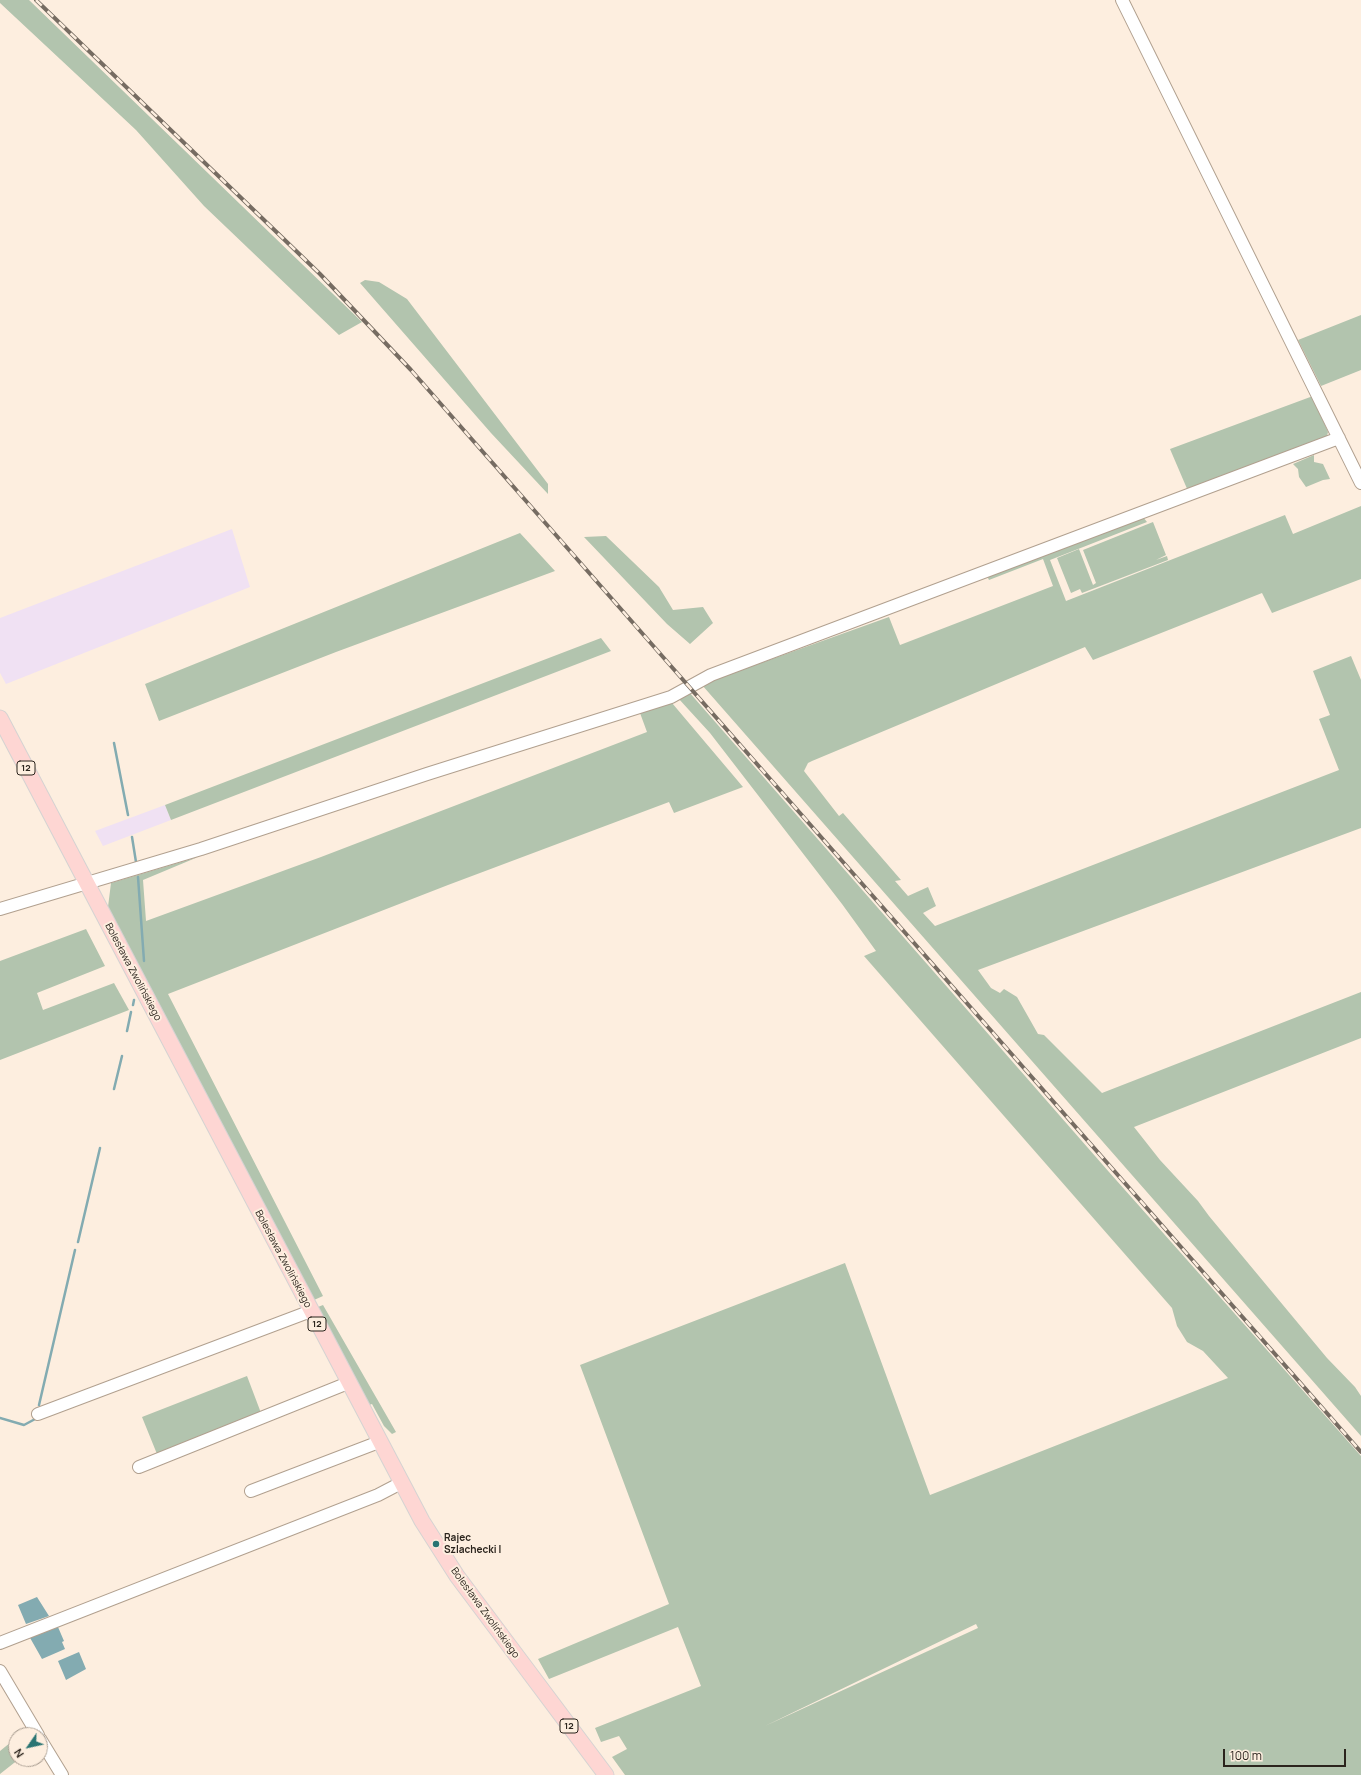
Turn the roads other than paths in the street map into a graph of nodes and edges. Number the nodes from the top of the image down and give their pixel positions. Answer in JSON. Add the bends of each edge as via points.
{"nodes":[{"id":1,"x":1122,"y":0,"type":"edge"},
{"id":2,"x":1339,"y":438,"type":"junction"},
{"id":3,"x":1361,"y":483,"type":"edge"},
{"id":4,"x":0,"y":718,"type":"edge"},
{"id":5,"x":87,"y":883,"type":"junction"},
{"id":6,"x":0,"y":909,"type":"edge"},
{"id":7,"x":311,"y":1311,"type":"junction"},
{"id":8,"x":348,"y":1383,"type":"junction"},
{"id":9,"x":38,"y":1414,"type":"dead end"},
{"id":10,"x":379,"y":1442,"type":"junction"},
{"id":11,"x":139,"y":1466,"type":"dead end"},
{"id":12,"x":401,"y":1483,"type":"junction"},
{"id":13,"x":251,"y":1491,"type":"dead end"},
{"id":14,"x":0,"y":1643,"type":"edge"},
{"id":15,"x":0,"y":1671,"type":"edge"},
{"id":16,"x":33,"y":1727,"type":"edge"},
{"id":17,"x":48,"y":1752,"type":"edge"},
{"id":18,"x":62,"y":1775,"type":"edge"},
{"id":19,"x":606,"y":1775,"type":"edge"}],
"edges":[{"from":1,"to":2,"type":"street"},
{"from":2,"to":3,"type":"street"},
{"from":2,"to":5,"type":"street","via":[[711,675],[671,697],[201,849]]},
{"from":4,"to":5,"type":"main road","name":"Bolesława Zwolińskiego","number":"12"},
{"from":5,"to":6,"type":"street"},
{"from":5,"to":7,"type":"main road","name":"Bolesława Zwolińskiego","number":"12"},
{"from":7,"to":8,"type":"main road","name":"Bolesława Zwolińskiego","number":"12"},
{"from":7,"to":9,"type":"street"},
{"from":8,"to":10,"type":"main road","name":"Bolesława Zwolińskiego","number":"12"},
{"from":8,"to":11,"type":"street"},
{"from":10,"to":12,"type":"main road","name":"Bolesława Zwolińskiego","number":"12"},
{"from":10,"to":13,"type":"street"},
{"from":12,"to":14,"type":"street","via":[[370,1498]]},
{"from":12,"to":19,"type":"main road","name":"Bolesława Zwolińskiego","number":"12","via":[[457,1576]]},
{"from":15,"to":16,"type":"street"},
{"from":17,"to":18,"type":"street"}]}
